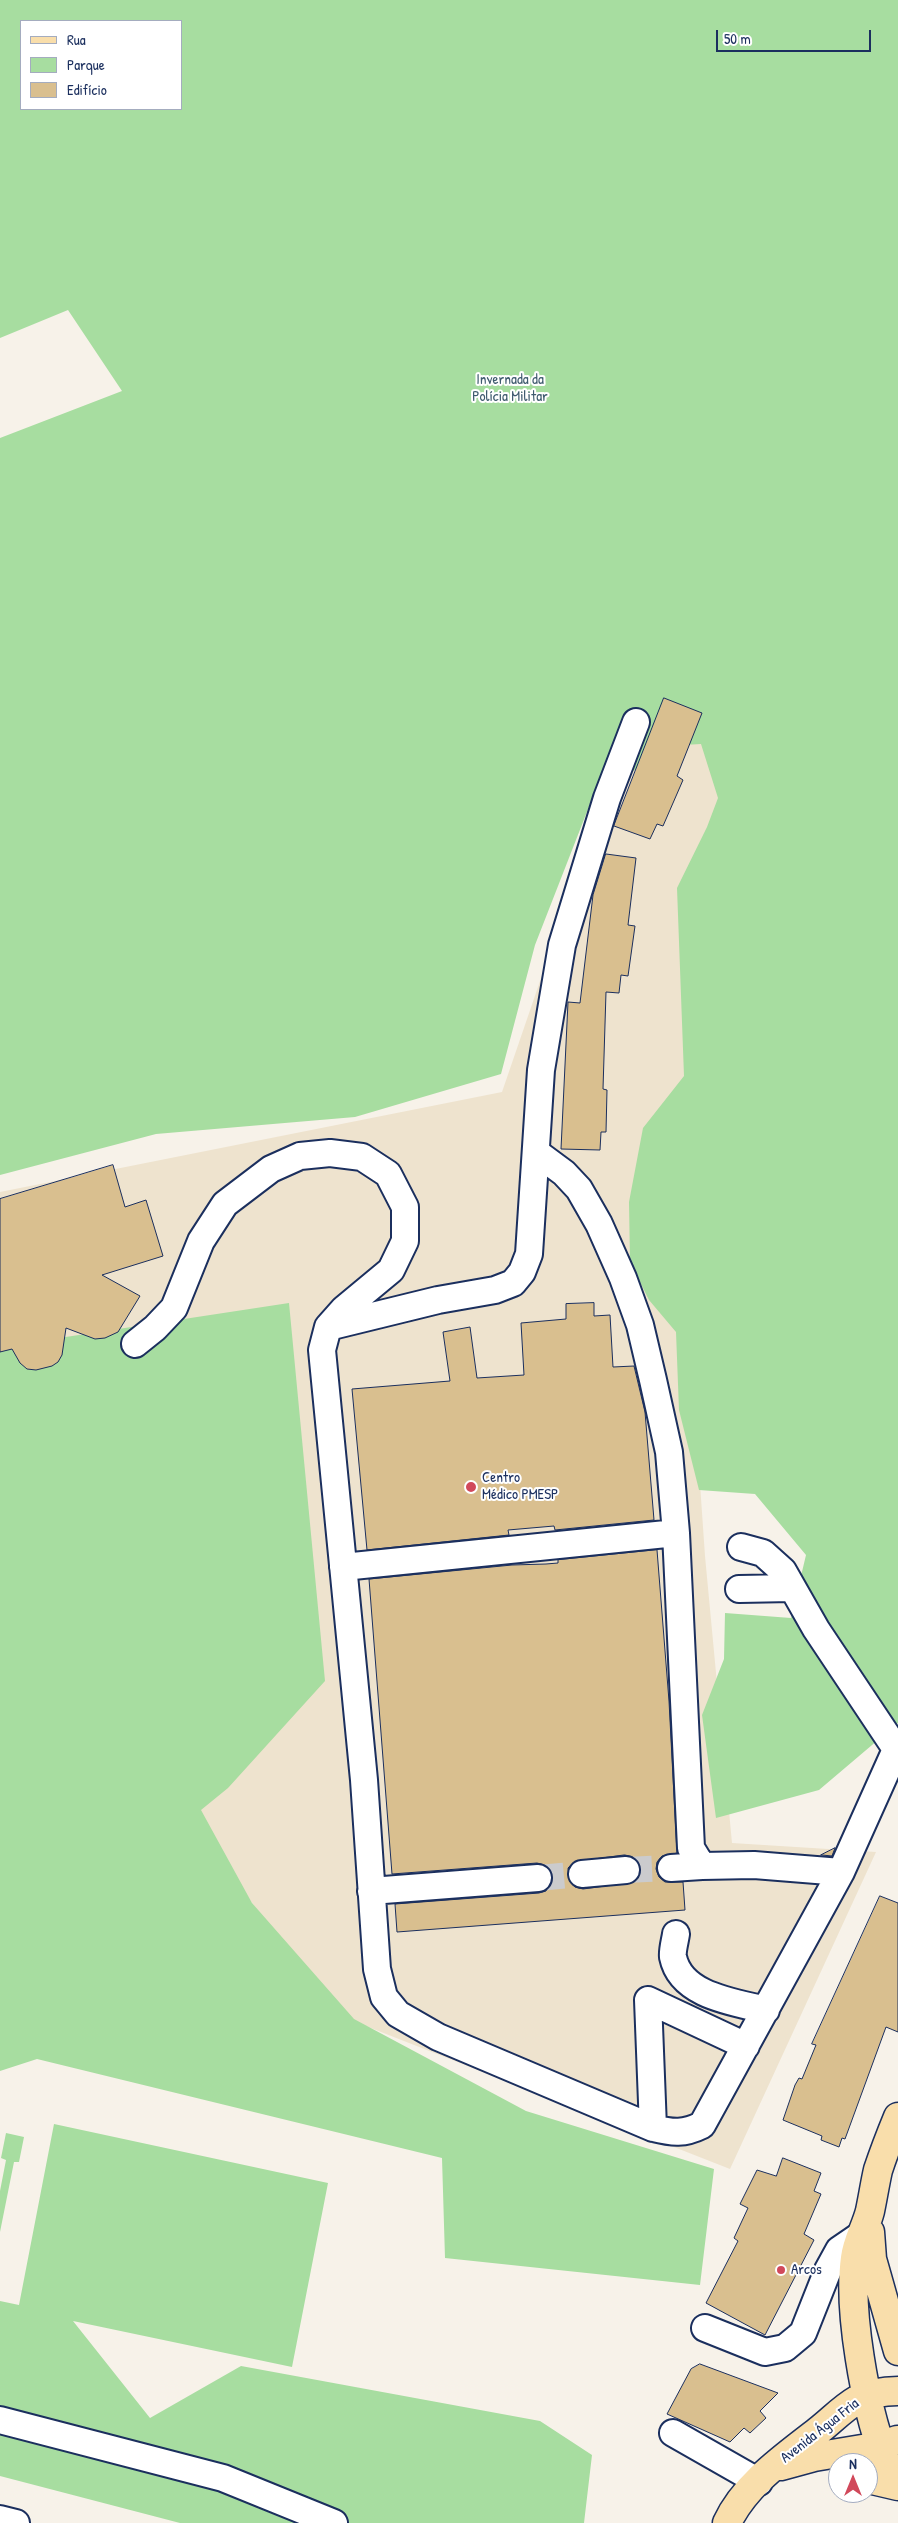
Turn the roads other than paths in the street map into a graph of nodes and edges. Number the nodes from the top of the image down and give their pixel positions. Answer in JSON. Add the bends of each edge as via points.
{"nodes":[{"id":1,"x":636,"y":722,"type":"dead end"},
{"id":2,"x":537,"y":1152,"type":"junction"},
{"id":3,"x":328,"y":1328,"type":"junction"},
{"id":4,"x":135,"y":1344,"type":"dead end"},
{"id":5,"x":676,"y":1533,"type":"junction"},
{"id":6,"x":742,"y":1547,"type":"dead end"},
{"id":7,"x":343,"y":1567,"type":"junction"},
{"id":8,"x":792,"y":1588,"type":"junction"},
{"id":9,"x":739,"y":1589,"type":"dead end"},
{"id":10,"x":897,"y":1747,"type":"edge"},
{"id":11,"x":702,"y":1866,"type":"junction"},
{"id":12,"x":671,"y":1868,"type":"tunnel mouth"},
{"id":13,"x":626,"y":1870,"type":"tunnel mouth"},
{"id":14,"x":841,"y":1872,"type":"junction"},
{"id":15,"x":582,"y":1874,"type":"tunnel mouth"},
{"id":16,"x":538,"y":1878,"type":"tunnel mouth"},
{"id":17,"x":371,"y":1891,"type":"junction"},
{"id":18,"x":676,"y":1934,"type":"dead end"},
{"id":19,"x":766,"y":2010,"type":"junction"},
{"id":20,"x":746,"y":2046,"type":"junction"},
{"id":21,"x":898,"y":2117,"type":"edge"},
{"id":22,"x":653,"y":2128,"type":"junction"},
{"id":23,"x":865,"y":2224,"type":"junction"},
{"id":24,"x":705,"y":2328,"type":"dead end"},
{"id":25,"x":898,"y":2351,"type":"edge"},
{"id":26,"x":898,"y":2391,"type":"edge"},
{"id":27,"x":867,"y":2396,"type":"junction"},
{"id":28,"x":0,"y":2420,"type":"edge"},
{"id":29,"x":673,"y":2433,"type":"dead end"},
{"id":30,"x":889,"y":2443,"type":"edge"},
{"id":31,"x":826,"y":2462,"type":"edge"},
{"id":32,"x":765,"y":2475,"type":"junction"},
{"id":33,"x":898,"y":2476,"type":"edge"},
{"id":34,"x":878,"y":2481,"type":"edge"},
{"id":35,"x":898,"y":2486,"type":"edge"},
{"id":36,"x":0,"y":2519,"type":"edge"},
{"id":37,"x":16,"y":2523,"type":"edge"},
{"id":38,"x":334,"y":2523,"type":"edge"},
{"id":39,"x":727,"y":2523,"type":"edge"}],
"edges":[{"from":1,"to":2,"type":"street","via":[[607,798],[562,945],[541,1070]]},
{"from":2,"to":3,"type":"street","via":[[529,1254],[522,1272],[513,1283],[495,1290],[438,1300]]},
{"from":2,"to":5,"type":"street","via":[[578,1189],[599,1224],[623,1278],[640,1325],[669,1452]]},
{"from":3,"to":4,"type":"street","via":[[344,1309],[390,1270],[406,1241],[406,1207],[388,1174],[362,1157],[330,1153],[300,1156],[271,1169],[225,1204],[201,1240],[174,1308]]},
{"from":3,"to":7,"type":"street","via":[[322,1350]]},
{"from":5,"to":7,"type":"street"},
{"from":5,"to":11,"type":"street","via":[[691,1848]]},
{"from":6,"to":8,"type":"street","via":[[763,1553],[783,1572]]},
{"from":7,"to":17,"type":"street","via":[[364,1780]]},
{"from":8,"to":9,"type":"street"},
{"from":8,"to":10,"type":"street","via":[[816,1629]]},
{"from":10,"to":14,"type":"street"},
{"from":11,"to":12,"type":"street"},
{"from":11,"to":14,"type":"street","via":[[754,1865]]},
{"from":13,"to":15,"type":"street"},
{"from":14,"to":19,"type":"street"},
{"from":16,"to":17,"type":"street"},
{"from":17,"to":22,"type":"street","via":[[377,1969],[384,1997],[398,2014],[438,2037]]},
{"from":18,"to":19,"type":"street","via":[[673,1957],[684,1981],[718,1998]]},
{"from":19,"to":20,"type":"street"},
{"from":20,"to":22,"type":"street","via":[[702,2126],[674,2133]]},
{"from":20,"to":22,"type":"street","via":[[648,2000]]},
{"from":21,"to":23,"type":"main road","via":[[878,2170]]},
{"from":23,"to":24,"type":"street","via":[[839,2250],[803,2333],[785,2348],[765,2352]]},
{"from":23,"to":25,"type":"main road"},
{"from":23,"to":27,"type":"main road","via":[[855,2257],[854,2288]]},
{"from":26,"to":27,"type":"main road","name":"Avenida Água Fria"},
{"from":27,"to":30,"type":"main road"},
{"from":27,"to":32,"type":"main road","name":"Avenida Água Fria","via":[[844,2410]]},
{"from":28,"to":38,"type":"street","via":[[224,2478]]},
{"from":29,"to":32,"type":"street"},
{"from":30,"to":31,"type":"main road","name":"Avenida Água Fria"},
{"from":30,"to":33,"type":"main road","via":[[888,2465]]},
{"from":31,"to":32,"type":"main road","name":"Avenida Água Fria"},
{"from":32,"to":39,"type":"main road","name":"Avenida Água Fria","via":[[741,2500]]},
{"from":34,"to":35,"type":"main road"},
{"from":36,"to":37,"type":"street"}]}
